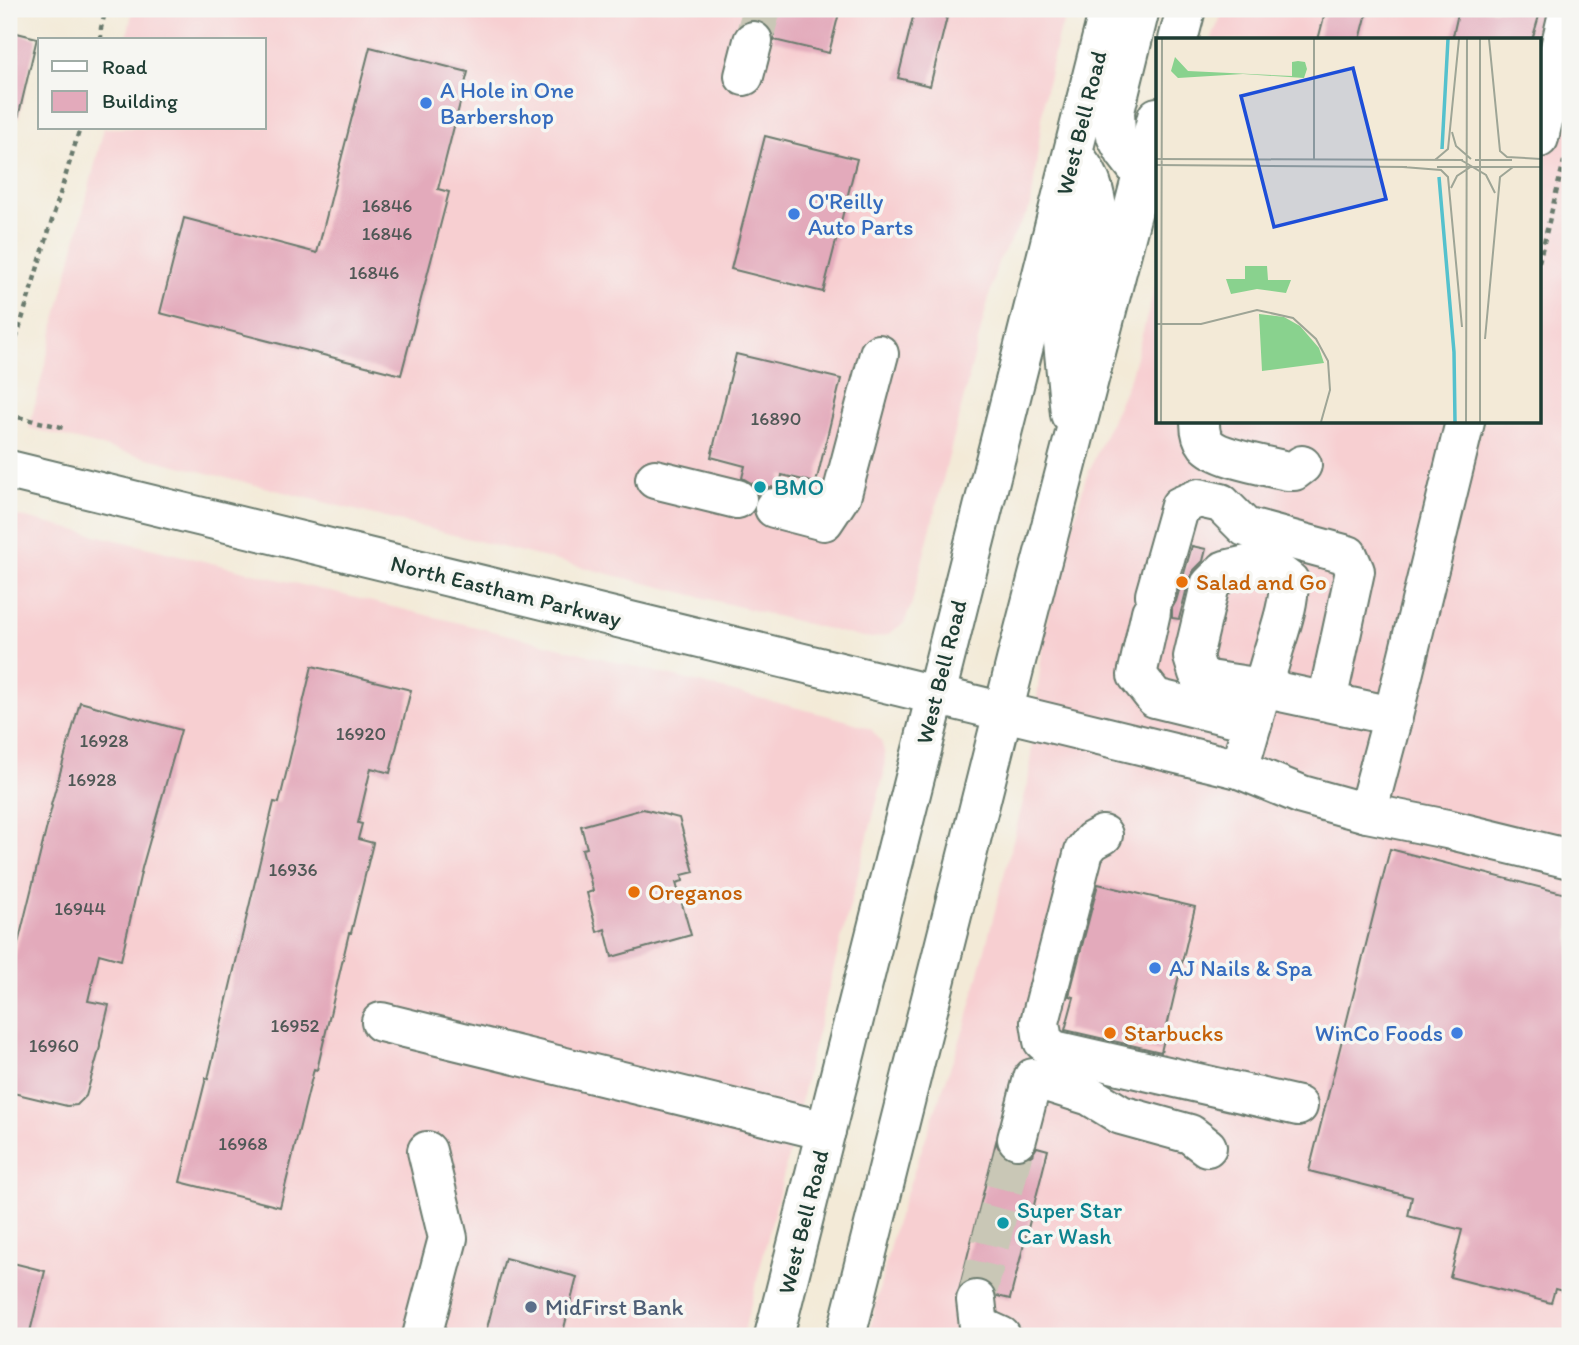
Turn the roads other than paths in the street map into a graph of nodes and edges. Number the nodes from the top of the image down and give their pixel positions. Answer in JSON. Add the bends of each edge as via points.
{"nodes":[{"id":1,"x":1109,"y":9,"type":"edge"},
{"id":2,"x":1140,"y":9,"type":"edge"},
{"id":3,"x":1186,"y":9,"type":"edge"},
{"id":4,"x":1569,"y":9,"type":"edge"},
{"id":5,"x":1179,"y":38,"type":"edge"},
{"id":6,"x":1156,"y":124,"type":"edge"},
{"id":7,"x":1553,"y":144,"type":"edge"},
{"id":8,"x":1073,"y":155,"type":"junction"},
{"id":9,"x":1149,"y":177,"type":"edge"},
{"id":10,"x":879,"y":354,"type":"dead end"},
{"id":11,"x":1200,"y":424,"type":"edge"},
{"id":12,"x":1465,"y":424,"type":"edge"},
{"id":13,"x":1073,"y":442,"type":"junction"},
{"id":14,"x":1302,"y":465,"type":"dead end"},
{"id":15,"x":9,"y":470,"type":"edge"},
{"id":16,"x":655,"y":479,"type":"dead end"},
{"id":17,"x":737,"y":499,"type":"dead end"},
{"id":18,"x":774,"y":508,"type":"dead end"},
{"id":19,"x":935,"y":696,"type":"junction"},
{"id":20,"x":1327,"y":701,"type":"junction"},
{"id":21,"x":1258,"y":705,"type":"junction"},
{"id":22,"x":1004,"y":712,"type":"junction"},
{"id":23,"x":1392,"y":716,"type":"junction"},
{"id":24,"x":1239,"y":769,"type":"junction"},
{"id":25,"x":1367,"y":813,"type":"junction"},
{"id":26,"x":1103,"y":835,"type":"dead end"},
{"id":27,"x":1570,"y":859,"type":"edge"},
{"id":28,"x":381,"y":1022,"type":"dead end"},
{"id":29,"x":1298,"y":1106,"type":"dead end"},
{"id":30,"x":826,"y":1131,"type":"junction"},
{"id":31,"x":1017,"y":1139,"type":"tunnel mouth"},
{"id":32,"x":427,"y":1151,"type":"dead end"},
{"id":33,"x":1205,"y":1153,"type":"dead end"},
{"id":34,"x":976,"y":1300,"type":"tunnel mouth"},
{"id":35,"x":422,"y":1336,"type":"edge"},
{"id":36,"x":774,"y":1336,"type":"edge"},
{"id":37,"x":846,"y":1336,"type":"edge"},
{"id":38,"x":1001,"y":1336,"type":"edge"}],
"edges":[{"from":1,"to":8,"type":"main road","name":"West Bell Road"},
{"from":2,"to":9,"type":"main road","via":[[1115,111],[1116,136],[1125,153]]},
{"from":3,"to":5,"type":"main road"},
{"from":4,"to":7,"type":"main road"},
{"from":6,"to":9,"type":"main road"},
{"from":8,"to":13,"type":"main road","via":[[1090,178],[1097,207],[1063,342]]},
{"from":8,"to":19,"type":"main road","name":"West Bell Road"},
{"from":9,"to":13,"type":"main road"},
{"from":10,"to":18,"type":"main road","via":[[842,494],[824,521]]},
{"from":11,"to":14,"type":"main road","via":[[1205,442],[1219,454],[1287,471]]},
{"from":12,"to":23,"type":"main road"},
{"from":13,"to":22,"type":"main road"},
{"from":15,"to":19,"type":"main road","name":"North Eastham Parkway"},
{"from":16,"to":17,"type":"main road"},
{"from":19,"to":22,"type":"main road","name":"North Eastham Parkway"},
{"from":19,"to":30,"type":"main road","name":"West Bell Road"},
{"from":20,"to":21,"type":"main road"},
{"from":20,"to":21,"type":"main road","via":[[1355,571],[1348,555],[1245,527],[1221,503],[1199,498],[1181,506],[1137,675],[1155,698]]},
{"from":20,"to":23,"type":"main road"},
{"from":21,"to":21,"type":"main road","via":[[1198,673],[1193,657],[1210,585],[1225,570],[1251,564],[1289,581],[1289,598]]},
{"from":21,"to":24,"type":"main road"},
{"from":22,"to":24,"type":"main road","name":"North Eastham Parkway"},
{"from":22,"to":37,"type":"main road"},
{"from":23,"to":25,"type":"main road"},
{"from":24,"to":25,"type":"main road","name":"North Eastham Parkway","via":[[1302,795]]},
{"from":25,"to":27,"type":"main road","name":"North Eastham Parkway"},
{"from":26,"to":29,"type":"main road","via":[[1084,851],[1040,1022],[1043,1041],[1054,1049]]},
{"from":28,"to":30,"type":"main road"},
{"from":30,"to":36,"type":"main road","name":"West Bell Road"},
{"from":31,"to":33,"type":"main road","via":[[1033,1077],[1084,1094],[1121,1115],[1189,1134]]},
{"from":32,"to":35,"type":"main road","via":[[448,1238]]},
{"from":34,"to":38,"type":"main road","via":[[979,1326]]}]}
